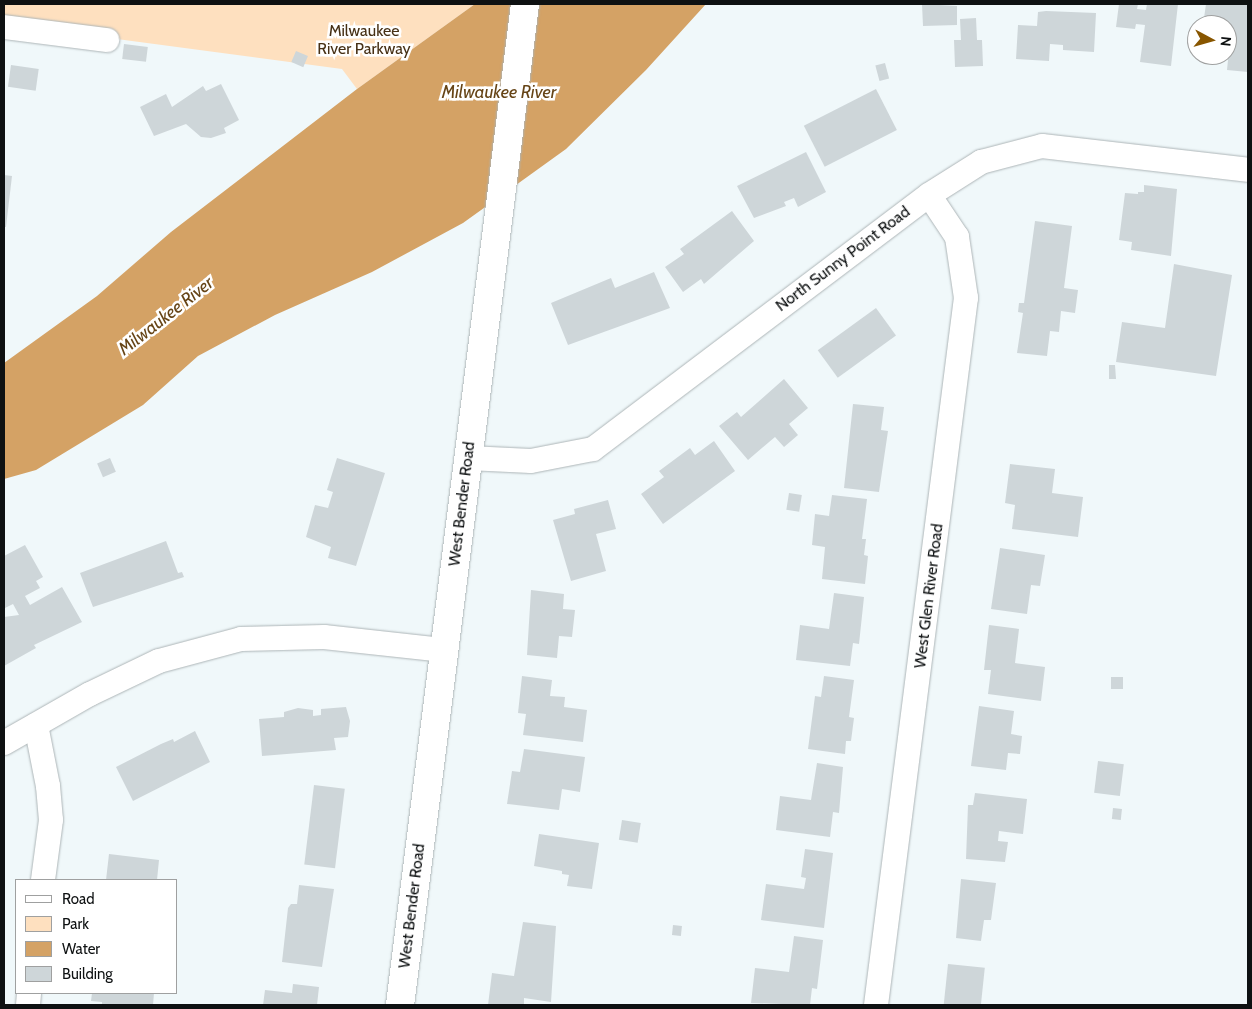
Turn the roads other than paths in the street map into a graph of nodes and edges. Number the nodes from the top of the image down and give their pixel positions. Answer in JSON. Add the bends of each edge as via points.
{"nodes":[{"id":1,"x":525,"y":4,"type":"edge"},
{"id":2,"x":4,"y":27,"type":"edge"},
{"id":3,"x":107,"y":40,"type":"dead end"},
{"id":4,"x":1248,"y":170,"type":"edge"},
{"id":5,"x":929,"y":195,"type":"junction"},
{"id":6,"x":468,"y":458,"type":"junction"},
{"id":7,"x":444,"y":650,"type":"junction"},
{"id":8,"x":36,"y":725,"type":"junction"},
{"id":9,"x":4,"y":743,"type":"edge"},
{"id":10,"x":43,"y":879,"type":"edge"},
{"id":11,"x":400,"y":1005,"type":"edge"},
{"id":12,"x":876,"y":1005,"type":"edge"}],
"edges":[{"from":1,"to":6,"type":"street","name":"West Bender Road"},
{"from":2,"to":3,"type":"street"},
{"from":4,"to":5,"type":"street","name":"North Sunny Point Road","via":[[1042,146],[981,162]]},
{"from":5,"to":6,"type":"street","name":"North Sunny Point Road","via":[[592,449],[531,461]]},
{"from":5,"to":12,"type":"street","name":"West Glen River Road","via":[[958,237],[966,298]]},
{"from":6,"to":7,"type":"street","name":"West Bender Road"},
{"from":7,"to":8,"type":"street","via":[[324,637],[241,639],[158,661]]},
{"from":7,"to":11,"type":"street","name":"West Bender Road"},
{"from":8,"to":9,"type":"street"},
{"from":8,"to":10,"type":"street","via":[[51,820]]}]}
